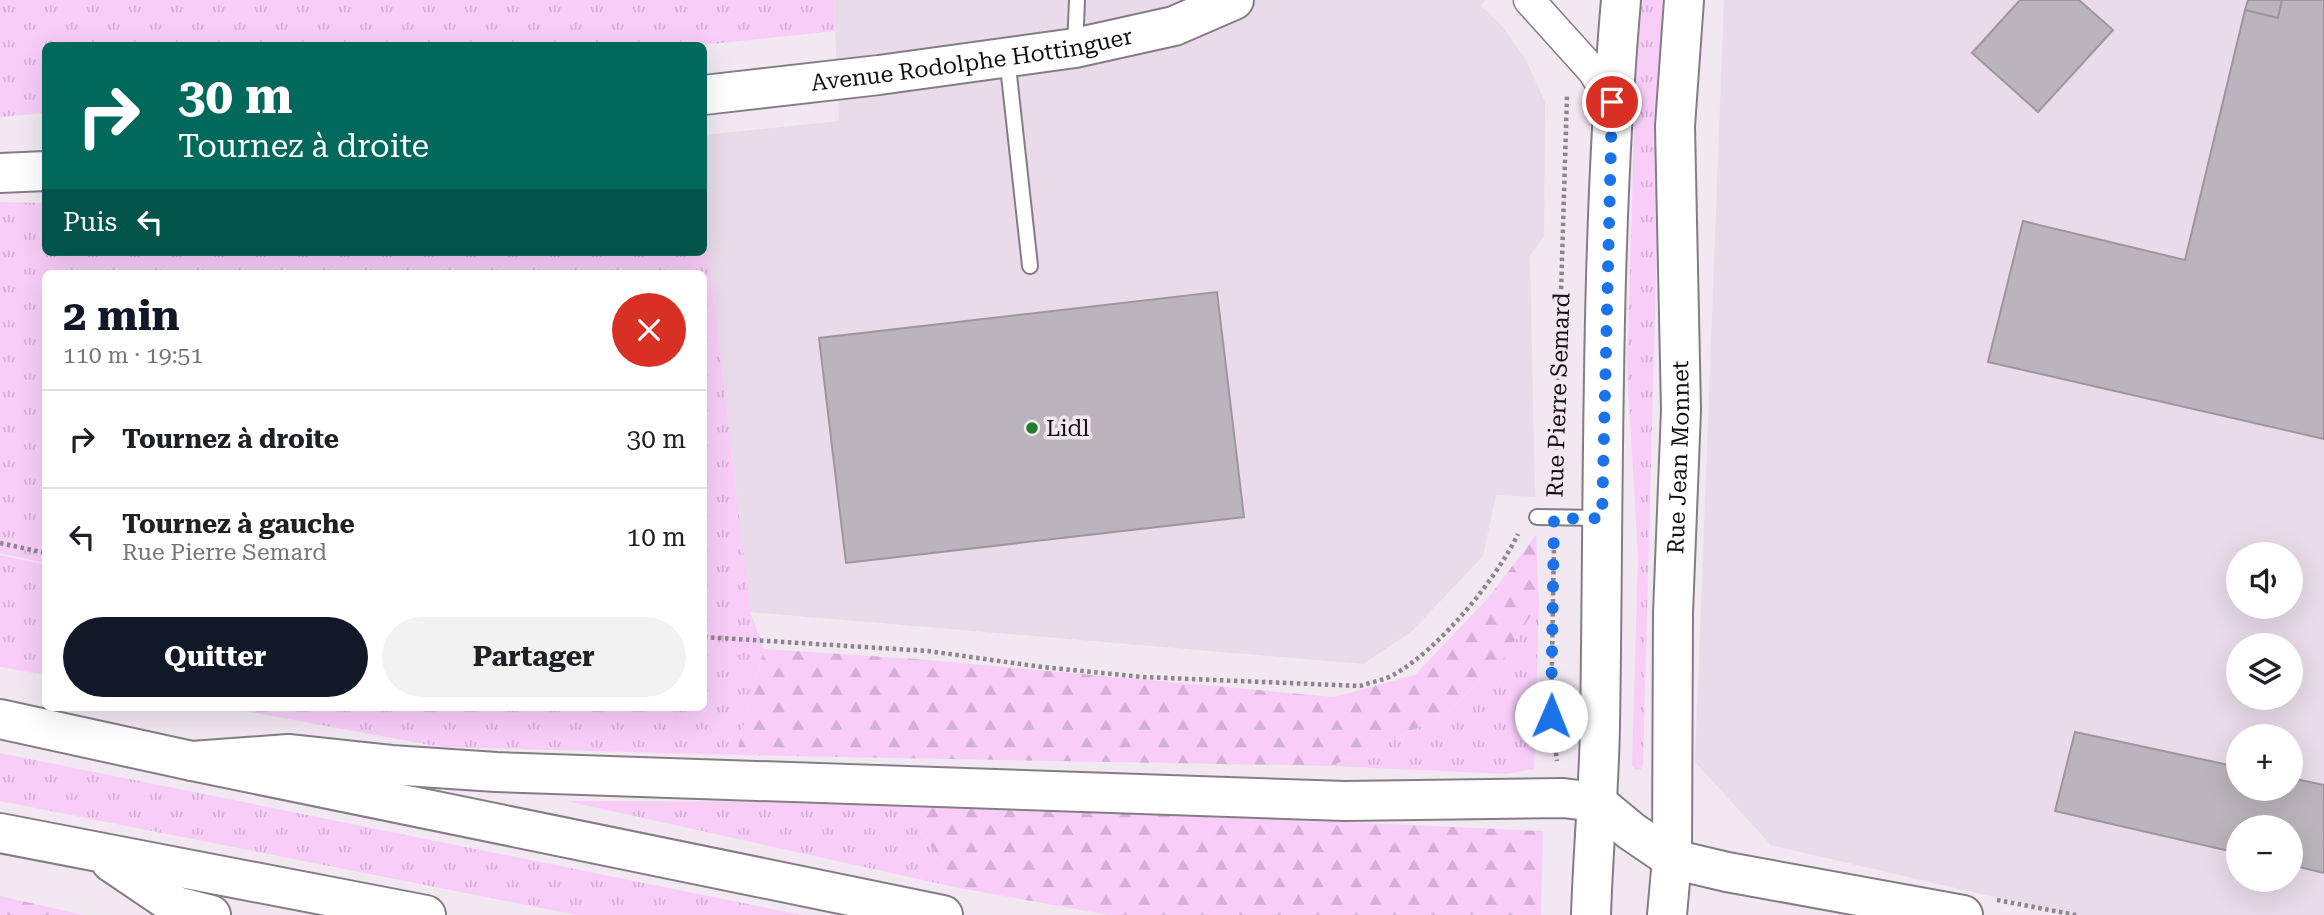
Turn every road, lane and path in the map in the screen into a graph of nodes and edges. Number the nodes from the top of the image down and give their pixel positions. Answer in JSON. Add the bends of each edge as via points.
{"nodes":[{"id":1,"x":1077,"y":0,"type":"edge"},
{"id":2,"x":1234,"y":0,"type":"edge"},
{"id":3,"x":1529,"y":0,"type":"edge"},
{"id":4,"x":1621,"y":0,"type":"edge"},
{"id":5,"x":1684,"y":0,"type":"edge"},
{"id":6,"x":1569,"y":43,"type":"junction"},
{"id":7,"x":1075,"y":48,"type":"junction"},
{"id":8,"x":1007,"y":56,"type":"junction"},
{"id":9,"x":707,"y":95,"type":"edge"},
{"id":10,"x":1612,"y":102,"type":"junction"},
{"id":11,"x":42,"y":171,"type":"edge"},
{"id":12,"x":0,"y":173,"type":"edge"},
{"id":13,"x":1031,"y":266,"type":"dead end"},
{"id":14,"x":1537,"y":517,"type":"joint"},
{"id":15,"x":1602,"y":518,"type":"junction"},
{"id":16,"x":1554,"y":519,"type":"junction"},
{"id":17,"x":0,"y":543,"type":"edge"},
{"id":18,"x":42,"y":552,"type":"edge"},
{"id":19,"x":707,"y":637,"type":"edge"},
{"id":20,"x":0,"y":719,"type":"edge"},
{"id":21,"x":192,"y":761,"type":"junction"},
{"id":22,"x":1579,"y":800,"type":"junction"},
{"id":23,"x":0,"y":833,"type":"edge"},
{"id":24,"x":98,"y":853,"type":"junction"},
{"id":25,"x":1672,"y":859,"type":"junction"},
{"id":26,"x":211,"y":915,"type":"edge"},
{"id":27,"x":426,"y":915,"type":"edge"},
{"id":28,"x":943,"y":915,"type":"edge"},
{"id":29,"x":1591,"y":915,"type":"edge"},
{"id":30,"x":1667,"y":915,"type":"edge"},
{"id":31,"x":1963,"y":915,"type":"edge"}],
"edges":[{"from":1,"to":7,"type":"lane"},
{"from":2,"to":7,"type":"main road","name":"Avenue Rodolphe Hottinguer","via":[[1174,26]]},
{"from":3,"to":6,"type":"street"},
{"from":4,"to":10,"type":"main road","name":"Rue Pierre Semard"},
{"from":5,"to":25,"type":"main road","name":"Rue Jean Monnet","via":[[1675,126],[1681,410],[1673,613]]},
{"from":6,"to":10,"type":"street"},
{"from":6,"to":16,"type":"path","name":"Rue Pierre Semard"},
{"from":7,"to":8,"type":"main road","name":"Avenue Rodolphe Hottinguer"},
{"from":8,"to":9,"type":"main road","name":"Avenue Rodolphe Hottinguer"},
{"from":8,"to":13,"type":"lane"},
{"from":10,"to":15,"type":"main road","name":"Rue Pierre Semard"},
{"from":11,"to":12,"type":"main road"},
{"from":14,"to":16,"type":"lane"},
{"from":14,"to":19,"type":"path","via":[[1520,529],[1506,558],[1427,652],[1394,675],[1360,686],[1143,677],[928,651]]},
{"from":15,"to":16,"type":"lane"},
{"from":15,"to":22,"type":"main road","name":"Rue Pierre Semard","via":[[1600,728]]},
{"from":16,"to":22,"type":"path","name":"Rue Pierre Semard","via":[[1551,716]]},
{"from":17,"to":18,"type":"path"},
{"from":20,"to":21,"type":"main road"},
{"from":21,"to":22,"type":"main road","via":[[288,754],[496,772],[1345,801]]},
{"from":21,"to":28,"type":"main road"},
{"from":22,"to":25,"type":"main road"},
{"from":22,"to":29,"type":"main road","name":"Rue Pierre Semard"},
{"from":23,"to":24,"type":"main road"},
{"from":24,"to":26,"type":"main road","via":[[176,906]]},
{"from":24,"to":27,"type":"main road"},
{"from":25,"to":30,"type":"main road","name":"Rue Jean Monnet"},
{"from":25,"to":31,"type":"main road"}]}
